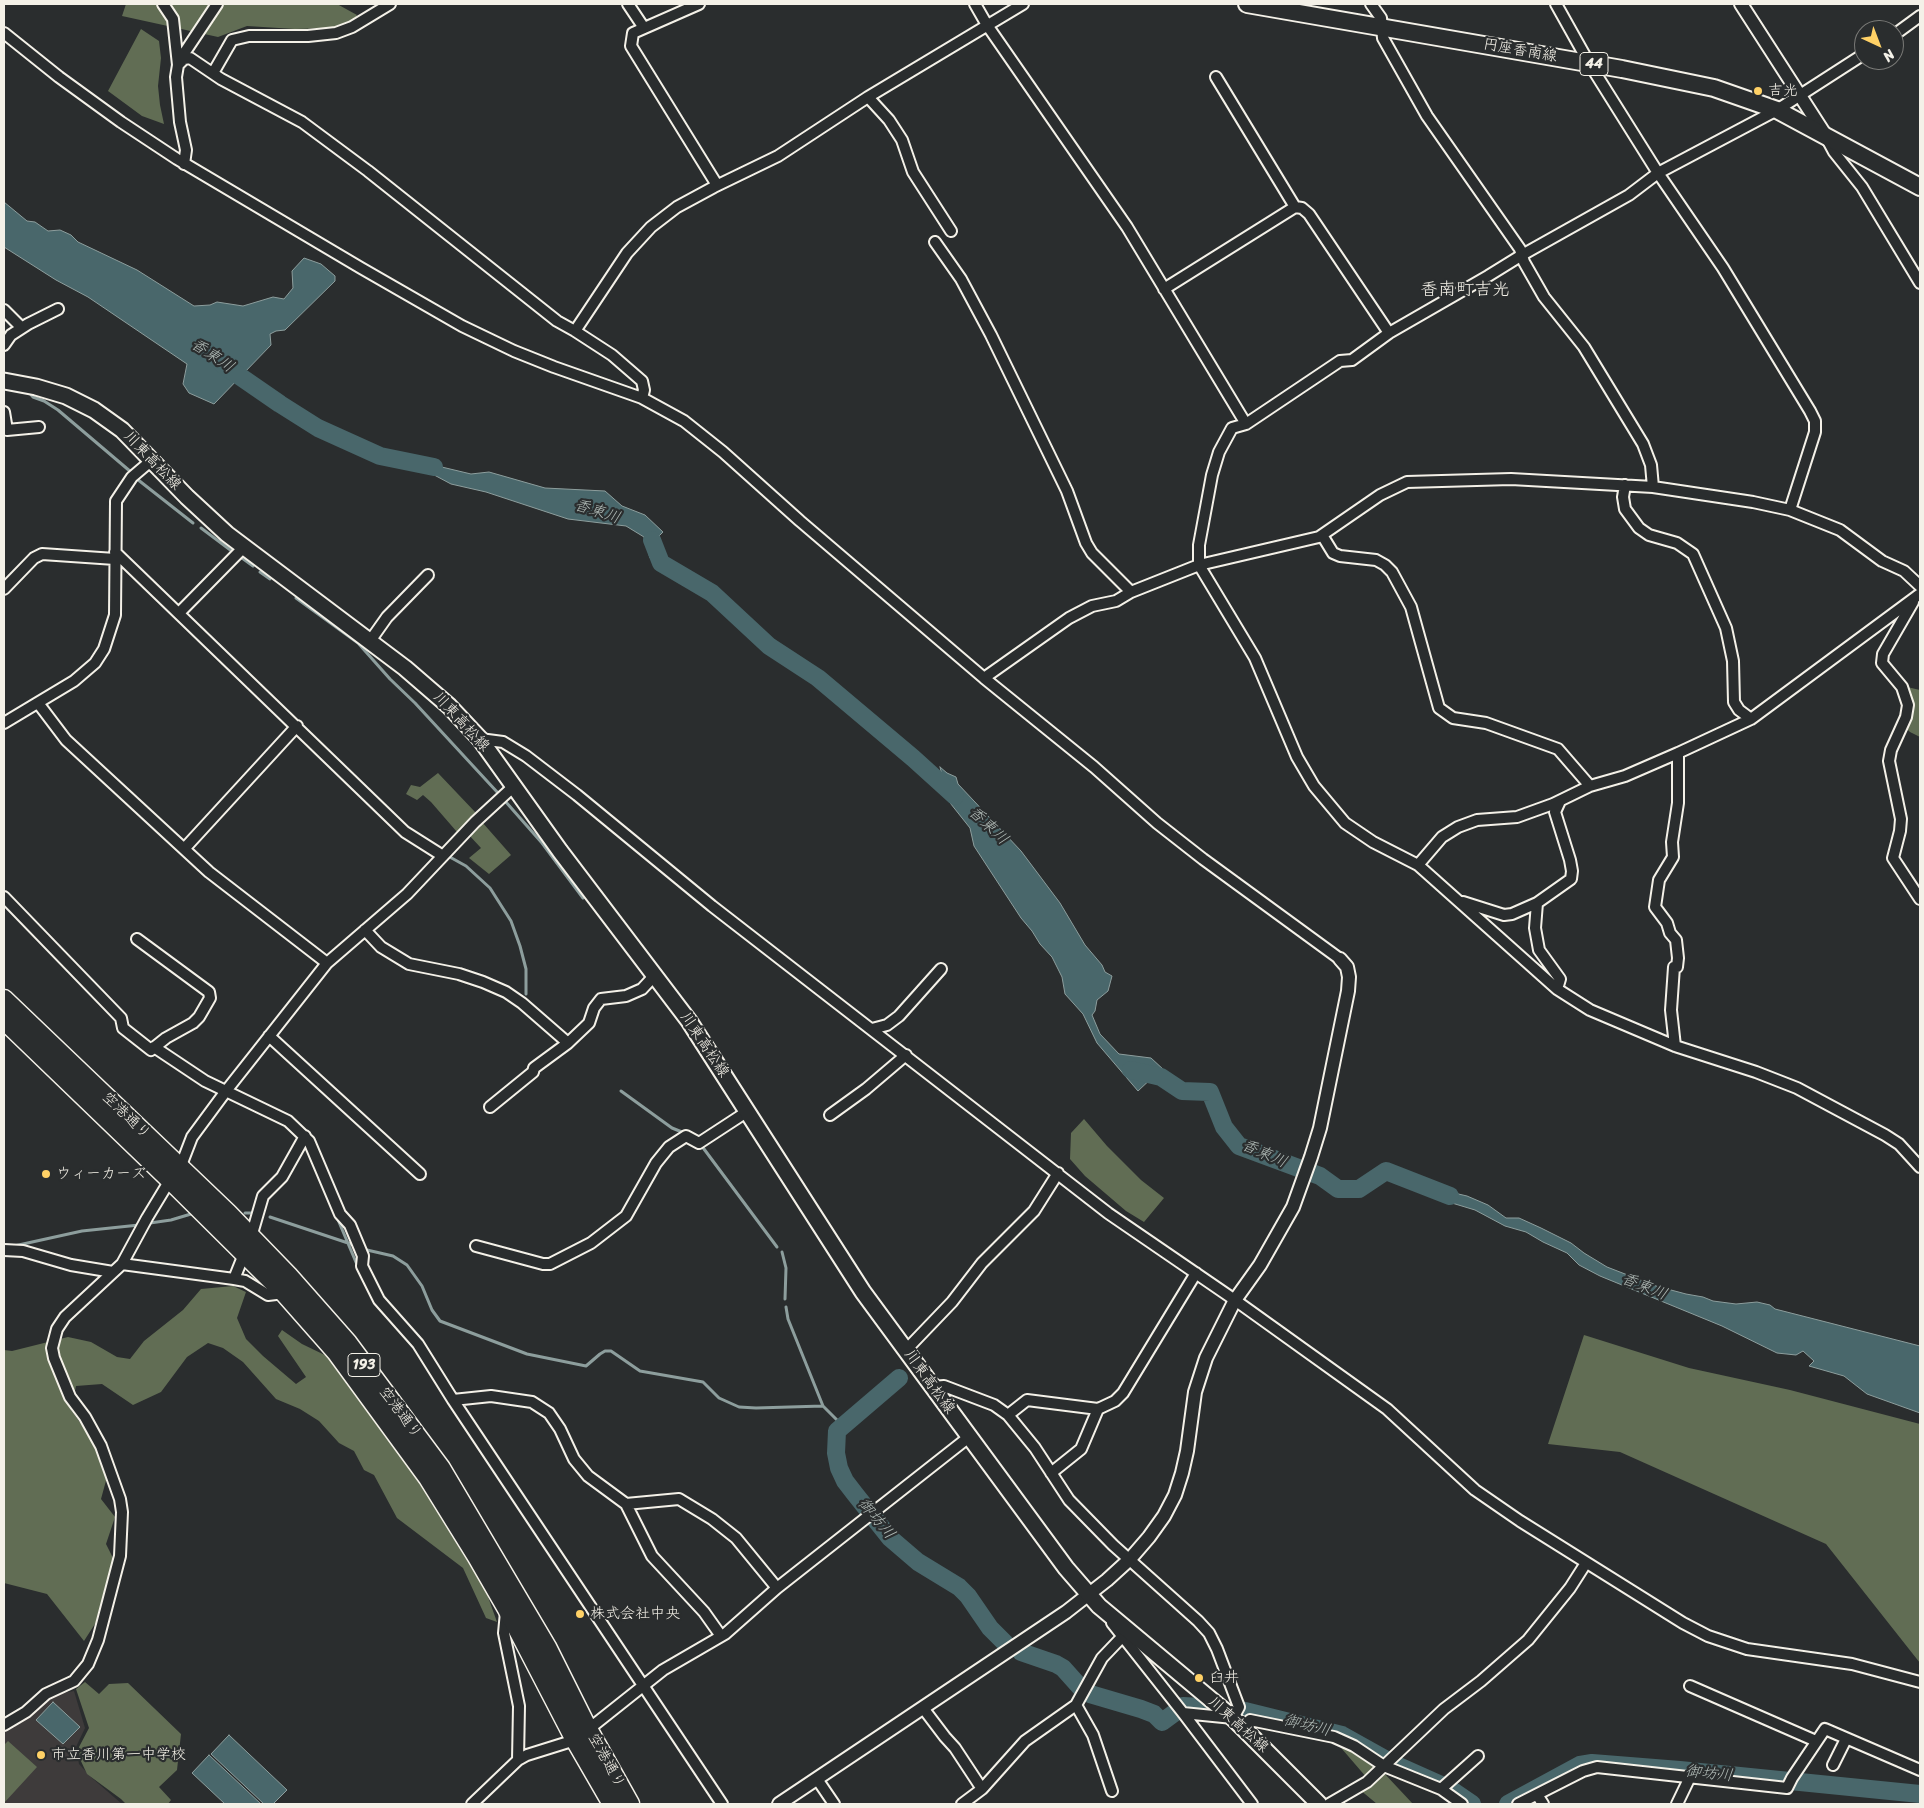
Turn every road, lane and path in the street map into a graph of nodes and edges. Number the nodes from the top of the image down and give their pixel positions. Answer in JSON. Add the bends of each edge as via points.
{"nodes":[{"id":1,"x":163,"y":4,"type":"edge"},
{"id":2,"x":218,"y":4,"type":"edge"},
{"id":3,"x":390,"y":4,"type":"edge"},
{"id":4,"x":628,"y":4,"type":"edge"},
{"id":5,"x":699,"y":4,"type":"edge"},
{"id":6,"x":975,"y":4,"type":"edge"},
{"id":7,"x":1023,"y":4,"type":"edge"},
{"id":8,"x":1247,"y":4,"type":"edge"},
{"id":9,"x":1371,"y":4,"type":"edge"},
{"id":10,"x":1556,"y":4,"type":"edge"},
{"id":11,"x":1741,"y":4,"type":"edge"},
{"id":12,"x":1920,"y":16,"type":"edge"},
{"id":13,"x":987,"y":26,"type":"junction"},
{"id":14,"x":1381,"y":27,"type":"junction"},
{"id":15,"x":644,"y":28,"type":"junction"},
{"id":16,"x":1904,"y":28,"type":"edge"},
{"id":17,"x":4,"y":33,"type":"edge"},
{"id":18,"x":1854,"y":60,"type":"edge"},
{"id":19,"x":181,"y":62,"type":"junction"},
{"id":20,"x":1589,"y":64,"type":"junction"},
{"id":21,"x":213,"y":73,"type":"junction"},
{"id":22,"x":1216,"y":77,"type":"dead end"},
{"id":23,"x":1799,"y":96,"type":"junction"},
{"id":24,"x":868,"y":97,"type":"junction"},
{"id":25,"x":1776,"y":110,"type":"junction"},
{"id":26,"x":1826,"y":136,"type":"junction"},
{"id":27,"x":184,"y":164,"type":"junction"},
{"id":28,"x":1658,"y":173,"type":"junction"},
{"id":29,"x":717,"y":186,"type":"junction"},
{"id":30,"x":1920,"y":187,"type":"edge"},
{"id":31,"x":1295,"y":207,"type":"junction"},
{"id":32,"x":951,"y":231,"type":"dead end"},
{"id":33,"x":935,"y":242,"type":"dead end"},
{"id":34,"x":1522,"y":255,"type":"junction"},
{"id":35,"x":1920,"y":282,"type":"edge"},
{"id":36,"x":1164,"y":289,"type":"junction"},
{"id":37,"x":58,"y":309,"type":"dead end"},
{"id":38,"x":4,"y":310,"type":"edge"},
{"id":39,"x":22,"y":328,"type":"junction"},
{"id":40,"x":575,"y":330,"type":"junction"},
{"id":41,"x":1389,"y":333,"type":"junction"},
{"id":42,"x":4,"y":345,"type":"edge"},
{"id":43,"x":4,"y":381,"type":"edge"},
{"id":44,"x":642,"y":398,"type":"junction"},
{"id":45,"x":4,"y":412,"type":"edge"},
{"id":46,"x":1246,"y":424,"type":"junction"},
{"id":47,"x":39,"y":427,"type":"dead end"},
{"id":48,"x":152,"y":460,"type":"junction"},
{"id":49,"x":1625,"y":485,"type":"junction"},
{"id":50,"x":1653,"y":487,"type":"junction"},
{"id":51,"x":1790,"y":510,"type":"junction"},
{"id":52,"x":1322,"y":535,"type":"junction"},
{"id":53,"x":244,"y":547,"type":"junction"},
{"id":54,"x":115,"y":555,"type":"junction"},
{"id":55,"x":1199,"y":566,"type":"junction"},
{"id":56,"x":428,"y":575,"type":"dead end"},
{"id":57,"x":1920,"y":586,"type":"edge"},
{"id":58,"x":4,"y":589,"type":"edge"},
{"id":59,"x":1131,"y":592,"type":"junction"},
{"id":60,"x":1917,"y":597,"type":"edge"},
{"id":61,"x":179,"y":613,"type":"junction"},
{"id":62,"x":370,"y":641,"type":"junction"},
{"id":63,"x":984,"y":678,"type":"junction"},
{"id":64,"x":38,"y":703,"type":"junction"},
{"id":65,"x":1751,"y":719,"type":"junction"},
{"id":66,"x":4,"y":723,"type":"edge"},
{"id":67,"x":297,"y":726,"type":"junction"},
{"id":68,"x":480,"y":739,"type":"junction"},
{"id":69,"x":1678,"y":753,"type":"junction"},
{"id":70,"x":1590,"y":786,"type":"junction"},
{"id":71,"x":513,"y":787,"type":"junction"},
{"id":72,"x":1560,"y":801,"type":"junction"},
{"id":73,"x":184,"y":849,"type":"junction"},
{"id":74,"x":443,"y":856,"type":"junction"},
{"id":75,"x":1418,"y":865,"type":"junction"},
{"id":76,"x":4,"y":897,"type":"edge"},
{"id":77,"x":1920,"y":899,"type":"edge"},
{"id":78,"x":1457,"y":900,"type":"junction"},
{"id":79,"x":1537,"y":904,"type":"junction"},
{"id":80,"x":365,"y":930,"type":"junction"},
{"id":81,"x":137,"y":939,"type":"dead end"},
{"id":82,"x":1340,"y":959,"type":"joint"},
{"id":83,"x":326,"y":963,"type":"junction"},
{"id":84,"x":941,"y":969,"type":"dead end"},
{"id":85,"x":655,"y":975,"type":"junction"},
{"id":86,"x":1557,"y":989,"type":"junction"},
{"id":87,"x":4,"y":999,"type":"edge"},
{"id":88,"x":4,"y":1020,"type":"edge"},
{"id":89,"x":872,"y":1029,"type":"junction"},
{"id":90,"x":269,"y":1036,"type":"junction"},
{"id":91,"x":568,"y":1043,"type":"junction"},
{"id":92,"x":1674,"y":1046,"type":"junction"},
{"id":93,"x":154,"y":1047,"type":"junction"},
{"id":94,"x":906,"y":1055,"type":"junction"},
{"id":95,"x":226,"y":1091,"type":"junction"},
{"id":96,"x":490,"y":1107,"type":"dead end"},
{"id":97,"x":748,"y":1111,"type":"junction"},
{"id":98,"x":830,"y":1115,"type":"dead end"},
{"id":99,"x":305,"y":1136,"type":"junction"},
{"id":100,"x":1920,"y":1167,"type":"edge"},
{"id":101,"x":1058,"y":1173,"type":"junction"},
{"id":102,"x":175,"y":1174,"type":"junction"},
{"id":103,"x":420,"y":1174,"type":"dead end"},
{"id":104,"x":251,"y":1237,"type":"junction"},
{"id":105,"x":476,"y":1246,"type":"dead end"},
{"id":106,"x":4,"y":1250,"type":"edge"},
{"id":107,"x":244,"y":1254,"type":"junction"},
{"id":108,"x":122,"y":1264,"type":"junction"},
{"id":109,"x":113,"y":1272,"type":"junction"},
{"id":110,"x":1196,"y":1273,"type":"junction"},
{"id":111,"x":234,"y":1278,"type":"junction"},
{"id":112,"x":284,"y":1294,"type":"junction"},
{"id":113,"x":1236,"y":1300,"type":"junction"},
{"id":114,"x":906,"y":1350,"type":"junction"},
{"id":115,"x":933,"y":1387,"type":"junction"},
{"id":116,"x":453,"y":1400,"type":"junction"},
{"id":117,"x":1098,"y":1409,"type":"junction"},
{"id":118,"x":1008,"y":1415,"type":"junction"},
{"id":119,"x":969,"y":1437,"type":"junction"},
{"id":120,"x":1052,"y":1473,"type":"junction"},
{"id":121,"x":626,"y":1504,"type":"junction"},
{"id":122,"x":1130,"y":1559,"type":"junction"},
{"id":123,"x":1586,"y":1563,"type":"junction"},
{"id":124,"x":777,"y":1588,"type":"junction"},
{"id":125,"x":1088,"y":1594,"type":"junction"},
{"id":126,"x":1099,"y":1606,"type":"junction"},
{"id":127,"x":507,"y":1609,"type":"junction"},
{"id":128,"x":722,"y":1636,"type":"junction"},
{"id":129,"x":1123,"y":1636,"type":"junction"},
{"id":130,"x":1920,"y":1682,"type":"edge"},
{"id":131,"x":644,"y":1685,"type":"junction"},
{"id":132,"x":1690,"y":1686,"type":"dead end"},
{"id":133,"x":1076,"y":1705,"type":"junction"},
{"id":134,"x":923,"y":1708,"type":"junction"},
{"id":135,"x":1183,"y":1713,"type":"junction"},
{"id":136,"x":1238,"y":1722,"type":"junction"},
{"id":137,"x":4,"y":1725,"type":"edge"},
{"id":138,"x":581,"y":1735,"type":"junction"},
{"id":139,"x":1846,"y":1738,"type":"junction"},
{"id":140,"x":1816,"y":1741,"type":"junction"},
{"id":141,"x":1478,"y":1756,"type":"dead end"},
{"id":142,"x":518,"y":1760,"type":"junction"},
{"id":143,"x":1387,"y":1762,"type":"junction"},
{"id":144,"x":1832,"y":1765,"type":"dead end"},
{"id":145,"x":1920,"y":1770,"type":"edge"},
{"id":146,"x":1690,"y":1777,"type":"junction"},
{"id":147,"x":817,"y":1779,"type":"junction"},
{"id":148,"x":1443,"y":1788,"type":"junction"},
{"id":149,"x":982,"y":1789,"type":"junction"},
{"id":150,"x":1112,"y":1791,"type":"dead end"},
{"id":151,"x":1540,"y":1800,"type":"edge"},
{"id":152,"x":472,"y":1804,"type":"edge"},
{"id":153,"x":612,"y":1804,"type":"edge"},
{"id":154,"x":630,"y":1804,"type":"edge"},
{"id":155,"x":722,"y":1804,"type":"edge"},
{"id":156,"x":779,"y":1804,"type":"edge"},
{"id":157,"x":834,"y":1804,"type":"edge"},
{"id":158,"x":962,"y":1804,"type":"edge"},
{"id":159,"x":1252,"y":1804,"type":"edge"},
{"id":160,"x":1319,"y":1804,"type":"edge"},
{"id":161,"x":1329,"y":1804,"type":"edge"},
{"id":162,"x":1462,"y":1804,"type":"edge"},
{"id":163,"x":1518,"y":1804,"type":"edge"},
{"id":164,"x":1677,"y":1804,"type":"edge"}],
"edges":[{"from":1,"to":19,"type":"street","via":[[173,19]]},
{"from":2,"to":19,"type":"street"},
{"from":3,"to":21,"type":"street","via":[[352,28],[336,33],[249,36],[232,40]]},
{"from":4,"to":15,"type":"street"},
{"from":5,"to":15,"type":"street"},
{"from":6,"to":13,"type":"street"},
{"from":7,"to":13,"type":"street"},
{"from":8,"to":14,"type":"main road","name":"円座香南線","number":"44"},
{"from":9,"to":14,"type":"street","via":[[1381,18]]},
{"from":10,"to":20,"type":"street"},
{"from":11,"to":23,"type":"street"},
{"from":12,"to":16,"type":"street"},
{"from":13,"to":24,"type":"street"},
{"from":13,"to":36,"type":"street","via":[[1127,226]]},
{"from":14,"to":20,"type":"main road","name":"円座香南線","number":"44"},
{"from":14,"to":34,"type":"street","via":[[1383,38],[1427,116]]},
{"from":15,"to":29,"type":"street","via":[[634,33],[630,46]]},
{"from":17,"to":27,"type":"street","via":[[59,77]]},
{"from":18,"to":23,"type":"street"},
{"from":19,"to":21,"type":"street","via":[[190,58]]},
{"from":19,"to":27,"type":"street","via":[[176,77],[186,150]]},
{"from":20,"to":25,"type":"main road","name":"円座香南線","number":"44","via":[[1714,88]]},
{"from":20,"to":28,"type":"street"},
{"from":21,"to":40,"type":"street","via":[[309,127],[557,320]]},
{"from":22,"to":31,"type":"street"},
{"from":23,"to":25,"type":"street"},
{"from":23,"to":26,"type":"street"},
{"from":24,"to":29,"type":"street","via":[[778,156]]},
{"from":24,"to":32,"type":"street","via":[[902,140],[913,172]]},
{"from":25,"to":26,"type":"main road","name":"円座香南線","number":"44"},
{"from":25,"to":28,"type":"street"},
{"from":26,"to":30,"type":"main road","name":"円座香南線","number":"44"},
{"from":26,"to":35,"type":"street","via":[[1834,152],[1862,187]]},
{"from":27,"to":44,"type":"street","via":[[462,326],[554,367]]},
{"from":28,"to":34,"type":"street","via":[[1629,195]]},
{"from":28,"to":51,"type":"street","via":[[1723,268],[1814,421],[1815,432]]},
{"from":29,"to":40,"type":"street","via":[[677,207],[651,227],[627,253]]},
{"from":31,"to":36,"type":"street"},
{"from":31,"to":41,"type":"street","via":[[1309,214]]},
{"from":33,"to":59,"type":"street","via":[[961,279],[992,336],[1067,491],[1086,543]]},
{"from":34,"to":41,"type":"street"},
{"from":34,"to":50,"type":"street","via":[[1544,297],[1584,347],[1643,444],[1651,465]]},
{"from":36,"to":46,"type":"street"},
{"from":37,"to":39,"type":"street"},
{"from":38,"to":39,"type":"street"},
{"from":39,"to":42,"type":"street"},
{"from":40,"to":44,"type":"street","via":[[612,355],[642,381]]},
{"from":41,"to":46,"type":"street","via":[[1352,360],[1340,361]]},
{"from":43,"to":48,"type":"main road","name":"川東高松線","via":[[66,396],[94,410],[122,430]]},
{"from":44,"to":63,"type":"street","via":[[671,412],[723,452]]},
{"from":45,"to":47,"type":"street","via":[[7,430]]},
{"from":46,"to":55,"type":"street","via":[[1232,428],[1219,452],[1199,545]]},
{"from":48,"to":53,"type":"main road","name":"川東高松線","via":[[187,497]]},
{"from":48,"to":54,"type":"street","via":[[132,477],[116,501]]},
{"from":49,"to":50,"type":"street"},
{"from":49,"to":52,"type":"street","via":[[1511,479],[1407,482],[1380,495]]},
{"from":49,"to":65,"type":"street","via":[[1625,509],[1639,528],[1649,535],[1677,543],[1693,554],[1726,628],[1733,661],[1734,702]]},
{"from":50,"to":51,"type":"street"},
{"from":51,"to":57,"type":"street","via":[[1840,530],[1882,561],[1904,571]]},
{"from":52,"to":55,"type":"street"},
{"from":52,"to":70,"type":"street","via":[[1333,553],[1376,560],[1392,572],[1411,606],[1439,708],[1453,718],[1486,723],[1558,749]]},
{"from":53,"to":61,"type":"street"},
{"from":53,"to":62,"type":"main road","name":"川東高松線"},
{"from":54,"to":58,"type":"street","via":[[42,554]]},
{"from":54,"to":61,"type":"street"},
{"from":54,"to":64,"type":"street","via":[[115,614],[104,649],[74,681]]},
{"from":55,"to":59,"type":"street"},
{"from":55,"to":75,"type":"street","via":[[1255,658],[1297,756],[1314,786],[1345,823],[1373,842]]},
{"from":56,"to":62,"type":"street","via":[[387,617]]},
{"from":59,"to":63,"type":"street","via":[[1069,618]]},
{"from":60,"to":65,"type":"street"},
{"from":60,"to":77,"type":"street","via":[[1883,654],[1882,663],[1902,687],[1908,705],[1889,761],[1901,819],[1893,858]]},
{"from":61,"to":67,"type":"street"},
{"from":62,"to":68,"type":"main road","name":"川東高松線","via":[[449,706]]},
{"from":63,"to":82,"type":"street","via":[[1203,859]]},
{"from":64,"to":66,"type":"street"},
{"from":64,"to":73,"type":"street","via":[[66,740]]},
{"from":65,"to":69,"type":"street"},
{"from":67,"to":73,"type":"street"},
{"from":67,"to":74,"type":"street","via":[[405,832]]},
{"from":68,"to":71,"type":"main road","name":"川東高松線"},
{"from":68,"to":89,"type":"street","via":[[503,742],[526,756],[712,906]]},
{"from":69,"to":70,"type":"street","via":[[1625,776]]},
{"from":69,"to":92,"type":"street","via":[[1673,857],[1660,880],[1655,907],[1676,940],[1678,967],[1674,967],[1671,1010]]},
{"from":70,"to":72,"type":"street"},
{"from":71,"to":74,"type":"street"},
{"from":71,"to":85,"type":"main road","name":"川東高松線"},
{"from":72,"to":75,"type":"street","via":[[1517,817],[1477,820],[1458,828],[1442,837]]},
{"from":72,"to":79,"type":"street","via":[[1555,812],[1556,821],[1570,860],[1571,879]]},
{"from":73,"to":83,"type":"street"},
{"from":74,"to":80,"type":"street","via":[[407,894]]},
{"from":75,"to":78,"type":"street"},
{"from":76,"to":93,"type":"street","via":[[121,1018],[123,1028],[148,1049]]},
{"from":78,"to":79,"type":"street","via":[[1504,915]]},
{"from":78,"to":86,"type":"street"},
{"from":79,"to":86,"type":"street","via":[[1536,941],[1560,979]]},
{"from":80,"to":83,"type":"street"},
{"from":80,"to":91,"type":"street","via":[[381,947],[409,964],[459,974],[506,992]]},
{"from":81,"to":93,"type":"street","via":[[209,992],[210,998],[193,1023]]},
{"from":82,"to":113,"type":"street","via":[[1347,967],[1349,978],[1320,1128],[1293,1206]]},
{"from":83,"to":90,"type":"street"},
{"from":84,"to":89,"type":"street","via":[[899,1016],[887,1025]]},
{"from":85,"to":91,"type":"street","via":[[642,989],[626,996],[601,999],[589,1023]]},
{"from":85,"to":97,"type":"main road","name":"川東高松線"},
{"from":86,"to":92,"type":"street","via":[[1590,1010]]},
{"from":87,"to":102,"type":"highway","name":"空港通り","number":"193"},
{"from":88,"to":102,"type":"highway","name":"空港通り","number":"193"},
{"from":89,"to":94,"type":"street"},
{"from":90,"to":95,"type":"street"},
{"from":90,"to":103,"type":"street"},
{"from":91,"to":96,"type":"street"},
{"from":92,"to":100,"type":"street","via":[[1797,1088],[1885,1134]]},
{"from":93,"to":95,"type":"street"},
{"from":94,"to":98,"type":"street"},
{"from":94,"to":101,"type":"street"},
{"from":95,"to":99,"type":"street","via":[[288,1121]]},
{"from":95,"to":102,"type":"street","via":[[192,1137]]},
{"from":97,"to":105,"type":"street","via":[[699,1143],[686,1136],[669,1147],[656,1162],[626,1216],[591,1243],[550,1264]]},
{"from":97,"to":114,"type":"main road","name":"川東高松線","via":[[863,1292]]},
{"from":99,"to":104,"type":"street","via":[[282,1177],[263,1196]]},
{"from":99,"to":116,"type":"street","via":[[310,1141],[340,1214],[350,1225],[363,1256],[362,1266],[379,1300],[418,1344]]},
{"from":101,"to":110,"type":"street","via":[[1108,1213]]},
{"from":101,"to":114,"type":"street","via":[[1034,1211],[982,1263],[952,1302]]},
{"from":102,"to":104,"type":"highway","name":"空港通り","number":"193"},
{"from":102,"to":107,"type":"highway","name":"空港通り","number":"193"},
{"from":102,"to":108,"type":"street"},
{"from":104,"to":107,"type":"street"},
{"from":104,"to":138,"type":"highway","name":"空港通り","number":"193","via":[[348,1343],[441,1468],[547,1646]]},
{"from":106,"to":109,"type":"street","via":[[23,1251],[71,1265]]},
{"from":107,"to":111,"type":"street"},
{"from":107,"to":112,"type":"highway","name":"空港通り","number":"193"},
{"from":108,"to":109,"type":"street"},
{"from":108,"to":111,"type":"street"},
{"from":109,"to":137,"type":"street","via":[[65,1317],[57,1329],[52,1348],[70,1397],[102,1446],[120,1499],[122,1529],[117,1569],[98,1640],[88,1664],[74,1681],[46,1694],[26,1712]]},
{"from":110,"to":113,"type":"street"},
{"from":110,"to":117,"type":"street","via":[[1124,1393]]},
{"from":111,"to":112,"type":"street","via":[[268,1295]]},
{"from":112,"to":127,"type":"highway","name":"空港通り","number":"193","via":[[336,1352],[384,1415],[428,1478]]},
{"from":113,"to":122,"type":"street","via":[[1206,1358],[1195,1392],[1187,1451],[1175,1495],[1149,1538]]},
{"from":113,"to":123,"type":"street","via":[[1387,1409],[1475,1490]]},
{"from":114,"to":115,"type":"main road","name":"川東高松線"},
{"from":115,"to":118,"type":"street","via":[[944,1386],[994,1405]]},
{"from":115,"to":119,"type":"main road","name":"川東高松線"},
{"from":116,"to":121,"type":"street","via":[[490,1396],[532,1402],[549,1413],[574,1459],[588,1476]]},
{"from":116,"to":131,"type":"street"},
{"from":117,"to":118,"type":"street","via":[[1027,1400]]},
{"from":117,"to":120,"type":"street","via":[[1081,1449]]},
{"from":118,"to":120,"type":"street"},
{"from":119,"to":124,"type":"street"},
{"from":119,"to":125,"type":"main road","name":"川東高松線"},
{"from":120,"to":122,"type":"street","via":[[1069,1500]]},
{"from":121,"to":124,"type":"street","via":[[679,1499],[736,1538]]},
{"from":121,"to":128,"type":"street","via":[[652,1556]]},
{"from":122,"to":125,"type":"street"},
{"from":122,"to":136,"type":"street","via":[[1209,1633],[1239,1707]]},
{"from":123,"to":130,"type":"street","via":[[1683,1623],[1729,1644],[1852,1664]]},
{"from":123,"to":143,"type":"street","via":[[1528,1640],[1444,1709]]},
{"from":124,"to":128,"type":"street"},
{"from":125,"to":126,"type":"main road","name":"川東高松線"},
{"from":125,"to":134,"type":"street"},
{"from":126,"to":129,"type":"street"},
{"from":126,"to":136,"type":"main road","name":"川東高松線"},
{"from":127,"to":138,"type":"highway","name":"空港通り","number":"193"},
{"from":127,"to":142,"type":"street","via":[[504,1633],[519,1706]]},
{"from":128,"to":131,"type":"street","via":[[663,1670]]},
{"from":129,"to":133,"type":"street","via":[[1102,1658]]},
{"from":129,"to":135,"type":"street"},
{"from":131,"to":138,"type":"street"},
{"from":131,"to":155,"type":"street"},
{"from":132,"to":140,"type":"street"},
{"from":133,"to":149,"type":"street","via":[[1025,1741]]},
{"from":133,"to":150,"type":"street","via":[[1093,1735]]},
{"from":134,"to":147,"type":"street"},
{"from":134,"to":149,"type":"street"},
{"from":135,"to":136,"type":"street"},
{"from":135,"to":159,"type":"street"},
{"from":136,"to":143,"type":"street","via":[[1250,1720],[1334,1737]]},
{"from":136,"to":160,"type":"main road","name":"川東高松線"},
{"from":138,"to":142,"type":"street"},
{"from":138,"to":153,"type":"highway","name":"空港通り","number":"193"},
{"from":138,"to":154,"type":"highway","name":"空港通り","number":"193"},
{"from":139,"to":140,"type":"street","via":[[1824,1729]]},
{"from":139,"to":144,"type":"street"},
{"from":139,"to":145,"type":"street"},
{"from":140,"to":146,"type":"street","via":[[1787,1788]]},
{"from":141,"to":148,"type":"street"},
{"from":142,"to":152,"type":"street"},
{"from":143,"to":148,"type":"street"},
{"from":143,"to":161,"type":"street","via":[[1367,1782]]},
{"from":146,"to":151,"type":"street","via":[[1597,1766],[1583,1771]]},
{"from":146,"to":164,"type":"street"},
{"from":147,"to":156,"type":"street"},
{"from":147,"to":157,"type":"street"},
{"from":148,"to":162,"type":"street"},
{"from":149,"to":158,"type":"street"},
{"from":151,"to":163,"type":"street"}]}
